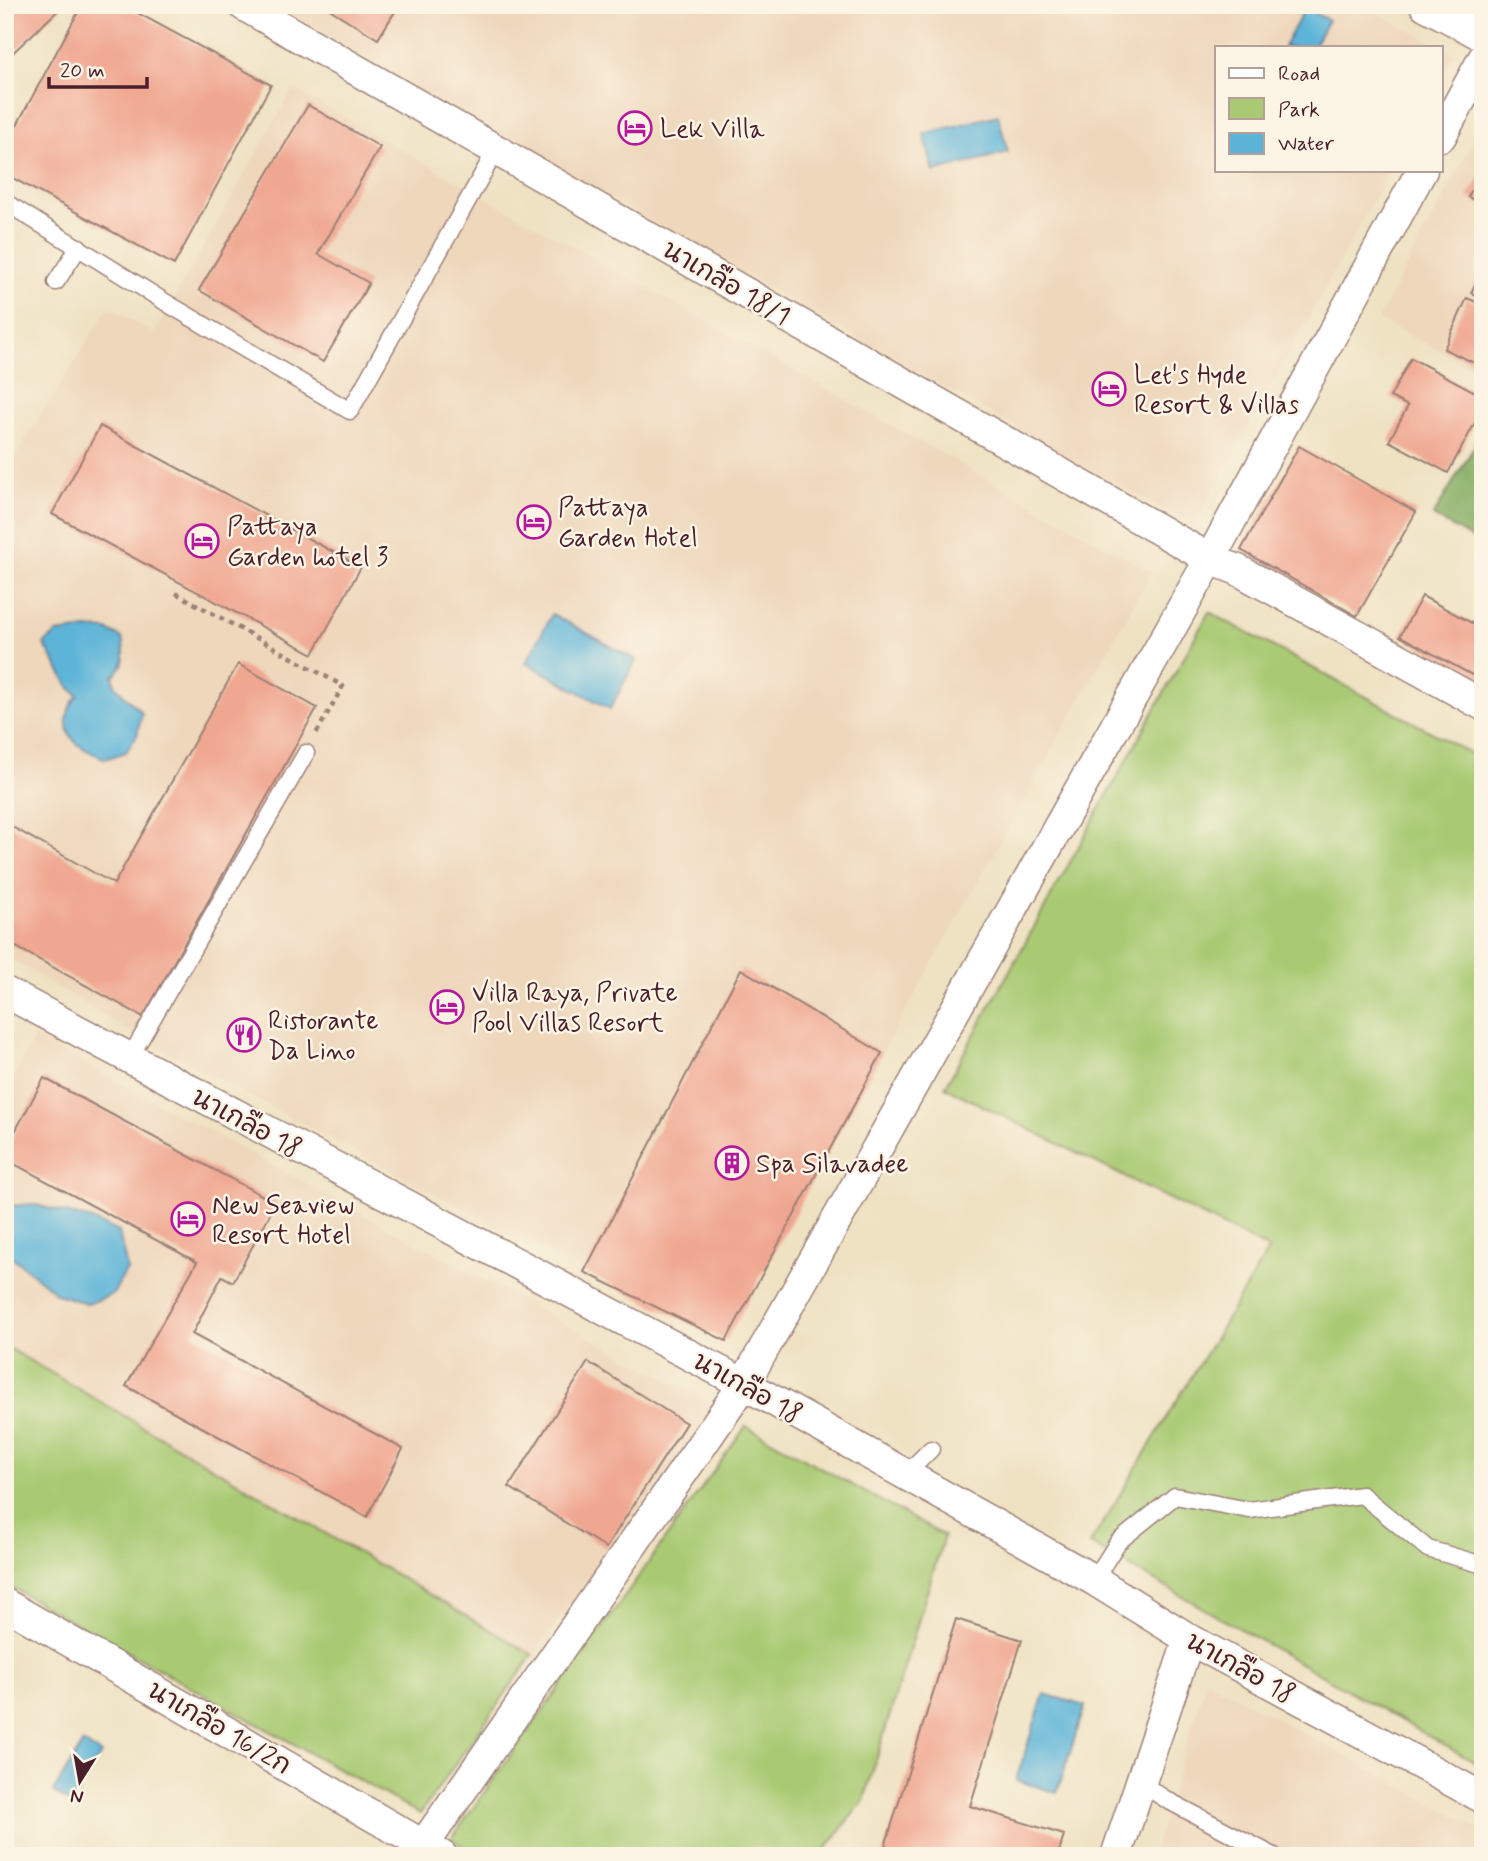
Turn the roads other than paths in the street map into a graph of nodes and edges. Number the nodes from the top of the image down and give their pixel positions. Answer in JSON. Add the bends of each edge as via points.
{"nodes":[{"id":1,"x":243,"y":5,"type":"edge"},
{"id":2,"x":1425,"y":5,"type":"edge"},
{"id":3,"x":1483,"y":36,"type":"edge"},
{"id":4,"x":1483,"y":59,"type":"edge"},
{"id":5,"x":1442,"y":134,"type":"edge"},
{"id":6,"x":495,"y":149,"type":"junction"},
{"id":7,"x":1421,"y":172,"type":"edge"},
{"id":8,"x":5,"y":202,"type":"edge"},
{"id":9,"x":79,"y":247,"type":"junction"},
{"id":10,"x":57,"y":282,"type":"dead end"},
{"id":11,"x":1210,"y":559,"type":"junction"},
{"id":12,"x":1483,"y":705,"type":"edge"},
{"id":13,"x":306,"y":753,"type":"road end"},
{"id":14,"x":5,"y":992,"type":"edge"},
{"id":15,"x":129,"y":1059,"type":"junction"},
{"id":16,"x":744,"y":1384,"type":"junction"},
{"id":17,"x":931,"y":1449,"type":"dead end"},
{"id":18,"x":906,"y":1474,"type":"junction"},
{"id":19,"x":1483,"y":1565,"type":"edge"},
{"id":20,"x":1094,"y":1580,"type":"junction"},
{"id":21,"x":9,"y":1615,"type":"edge"},
{"id":22,"x":1189,"y":1639,"type":"junction"},
{"id":23,"x":1139,"y":1782,"type":"junction"},
{"id":24,"x":1483,"y":1798,"type":"edge"},
{"id":25,"x":427,"y":1852,"type":"edge"},
{"id":26,"x":1116,"y":1856,"type":"edge"},
{"id":27,"x":1274,"y":1856,"type":"edge"}],
"edges":[{"from":1,"to":6,"type":"street","name":"นาเกลือ 18/1"},
{"from":2,"to":3,"type":"street"},
{"from":4,"to":5,"type":"street"},
{"from":6,"to":9,"type":"lane","via":[[350,411]]},
{"from":6,"to":11,"type":"street","name":"นาเกลือ 18/1"},
{"from":7,"to":11,"type":"street"},
{"from":8,"to":9,"type":"lane"},
{"from":9,"to":10,"type":"lane"},
{"from":11,"to":12,"type":"street","name":"นาเกลือ 18/1","via":[[1238,570]]},
{"from":11,"to":16,"type":"street"},
{"from":13,"to":15,"type":"lane"},
{"from":14,"to":15,"type":"street","name":"นาเกลือ 18"},
{"from":15,"to":16,"type":"street","name":"นาเกลือ 18"},
{"from":16,"to":18,"type":"street","name":"นาเกลือ 18"},
{"from":16,"to":25,"type":"street"},
{"from":17,"to":18,"type":"lane"},
{"from":18,"to":20,"type":"street","name":"นาเกลือ 18"},
{"from":19,"to":20,"type":"lane","via":[[1428,1549],[1362,1495],[1249,1510],[1175,1496],[1118,1542]]},
{"from":20,"to":22,"type":"street","name":"นาเกลือ 18"},
{"from":21,"to":25,"type":"street","name":"นาเกลือ 16/2ก"},
{"from":22,"to":23,"type":"street"},
{"from":22,"to":24,"type":"street","name":"นาเกลือ 18"},
{"from":23,"to":26,"type":"street"},
{"from":23,"to":27,"type":"lane"}]}
